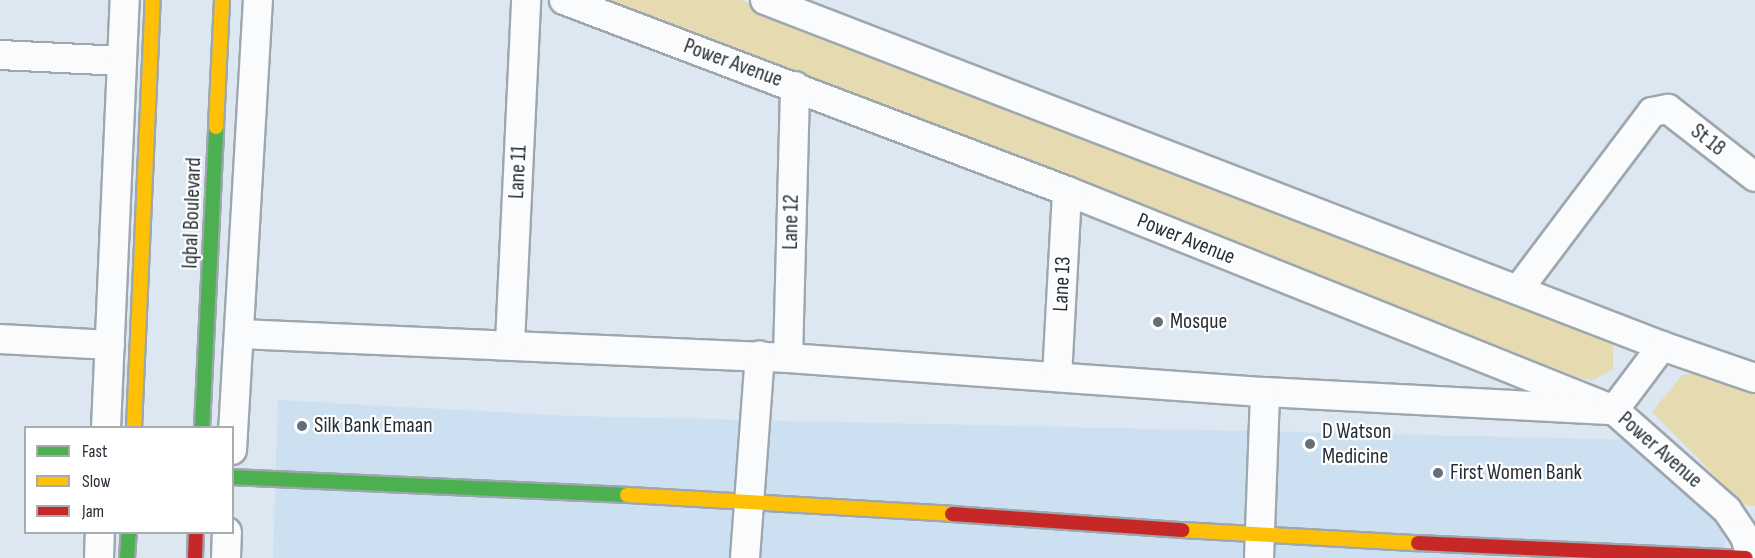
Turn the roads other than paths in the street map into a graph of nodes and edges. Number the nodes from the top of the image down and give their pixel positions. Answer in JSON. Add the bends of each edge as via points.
{"nodes":[{"id":1,"x":125,"y":0,"type":"edge"},
{"id":2,"x":153,"y":0,"type":"edge"},
{"id":3,"x":222,"y":0,"type":"edge"},
{"id":4,"x":258,"y":0,"type":"edge"},
{"id":5,"x":526,"y":0,"type":"edge"},
{"id":6,"x":564,"y":0,"type":"edge"},
{"id":7,"x":765,"y":0,"type":"edge"},
{"id":8,"x":0,"y":55,"type":"edge"},
{"id":9,"x":122,"y":60,"type":"junction"},
{"id":10,"x":795,"y":86,"type":"junction"},
{"id":11,"x":1755,"y":177,"type":"edge"},
{"id":12,"x":1067,"y":191,"type":"junction"},
{"id":13,"x":1518,"y":290,"type":"junction"},
{"id":14,"x":240,"y":334,"type":"junction"},
{"id":15,"x":0,"y":339,"type":"edge"},
{"id":16,"x":510,"y":344,"type":"junction"},
{"id":17,"x":110,"y":345,"type":"junction"},
{"id":18,"x":1662,"y":346,"type":"junction"},
{"id":19,"x":760,"y":356,"type":"junction"},
{"id":20,"x":788,"y":358,"type":"junction"},
{"id":21,"x":1057,"y":377,"type":"junction"},
{"id":22,"x":1755,"y":378,"type":"edge"},
{"id":23,"x":1265,"y":392,"type":"junction"},
{"id":24,"x":1614,"y":410,"type":"junction"},
{"id":25,"x":106,"y":426,"type":"edge"},
{"id":26,"x":134,"y":426,"type":"edge"},
{"id":27,"x":202,"y":426,"type":"edge"},
{"id":28,"x":234,"y":426,"type":"edge"},
{"id":29,"x":234,"y":477,"type":"edge"},
{"id":30,"x":748,"y":500,"type":"junction"},
{"id":31,"x":100,"y":534,"type":"edge"},
{"id":32,"x":129,"y":534,"type":"edge"},
{"id":33,"x":196,"y":534,"type":"edge"},
{"id":34,"x":227,"y":534,"type":"edge"},
{"id":35,"x":1260,"y":547,"type":"edge"},
{"id":36,"x":99,"y":558,"type":"edge"},
{"id":37,"x":127,"y":558,"type":"edge"},
{"id":38,"x":195,"y":558,"type":"edge"},
{"id":39,"x":226,"y":558,"type":"edge"},
{"id":40,"x":745,"y":558,"type":"edge"},
{"id":41,"x":1746,"y":558,"type":"edge"},
{"id":42,"x":1752,"y":558,"type":"edge"}],
"edges":[{"from":1,"to":9,"type":"street"},
{"from":2,"to":26,"type":"street"},
{"from":3,"to":27,"type":"street","name":"Iqbal Boulevard"},
{"from":4,"to":14,"type":"street"},
{"from":5,"to":16,"type":"street","name":"Lane 11"},
{"from":6,"to":10,"type":"street","name":"Power Avenue"},
{"from":7,"to":13,"type":"street"},
{"from":8,"to":9,"type":"street"},
{"from":9,"to":17,"type":"street"},
{"from":10,"to":12,"type":"street","name":"Power Avenue"},
{"from":10,"to":20,"type":"street","name":"Lane 12"},
{"from":11,"to":13,"type":"street","name":"St 18","via":[[1668,109],[1652,112]]},
{"from":12,"to":21,"type":"street","name":"Lane 13"},
{"from":12,"to":24,"type":"street","name":"Power Avenue"},
{"from":13,"to":18,"type":"street"},
{"from":14,"to":16,"type":"street"},
{"from":14,"to":28,"type":"street"},
{"from":15,"to":17,"type":"street"},
{"from":16,"to":19,"type":"street"},
{"from":17,"to":25,"type":"street"},
{"from":18,"to":22,"type":"street"},
{"from":18,"to":24,"type":"street"},
{"from":19,"to":20,"type":"street"},
{"from":19,"to":30,"type":"street"},
{"from":20,"to":21,"type":"street"},
{"from":21,"to":23,"type":"street"},
{"from":23,"to":24,"type":"street"},
{"from":23,"to":35,"type":"street"},
{"from":24,"to":42,"type":"street","name":"Power Avenue","via":[[1727,510],[1745,537]]},
{"from":29,"to":30,"type":"street"},
{"from":30,"to":35,"type":"street"},
{"from":30,"to":40,"type":"street"},
{"from":31,"to":36,"type":"street"},
{"from":32,"to":37,"type":"street"},
{"from":33,"to":38,"type":"street"},
{"from":34,"to":39,"type":"street"},
{"from":35,"to":41,"type":"street"}]}
